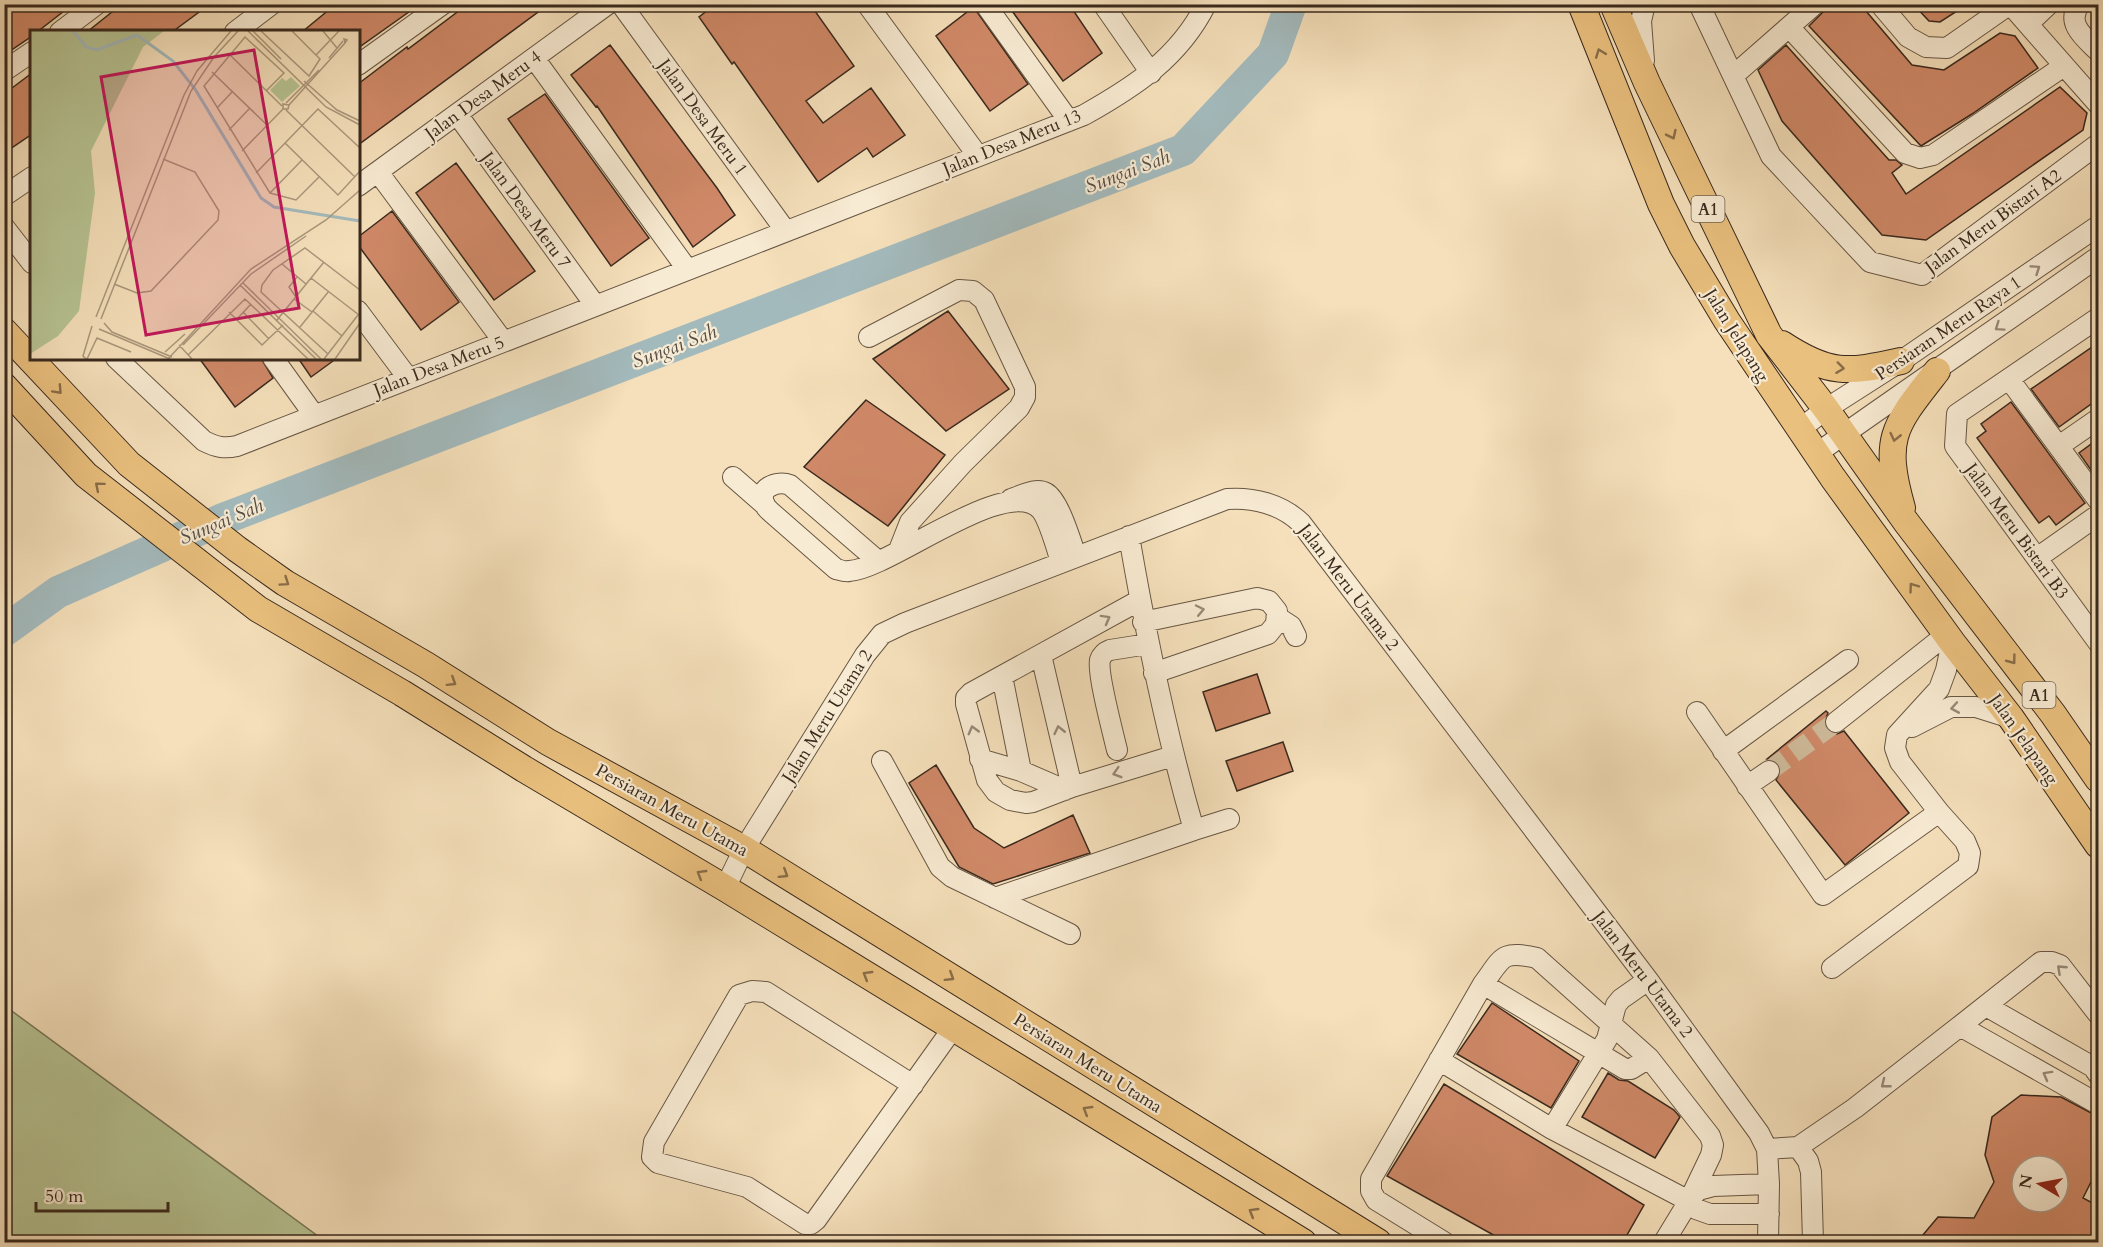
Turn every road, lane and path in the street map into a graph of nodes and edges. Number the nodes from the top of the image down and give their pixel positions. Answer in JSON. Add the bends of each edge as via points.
{"nodes":[{"id":1,"x":98,"y":4,"type":"edge"},
{"id":2,"x":272,"y":4,"type":"edge"},
{"id":3,"x":443,"y":4,"type":"edge"},
{"id":4,"x":608,"y":4,"type":"edge"},
{"id":5,"x":621,"y":4,"type":"edge"},
{"id":6,"x":867,"y":4,"type":"edge"},
{"id":7,"x":985,"y":4,"type":"edge"},
{"id":8,"x":1103,"y":4,"type":"edge"},
{"id":9,"x":1206,"y":4,"type":"edge"},
{"id":10,"x":1581,"y":4,"type":"edge"},
{"id":11,"x":1613,"y":4,"type":"edge"},
{"id":12,"x":1645,"y":4,"type":"edge"},
{"id":13,"x":1700,"y":4,"type":"edge"},
{"id":14,"x":1815,"y":4,"type":"edge"},
{"id":15,"x":1880,"y":4,"type":"edge"},
{"id":16,"x":2010,"y":4,"type":"edge"},
{"id":17,"x":2049,"y":4,"type":"edge"},
{"id":18,"x":2080,"y":4,"type":"edge"},
{"id":19,"x":2028,"y":24,"type":"junction"},
{"id":20,"x":1789,"y":27,"type":"junction"},
{"id":21,"x":63,"y":30,"type":"edge"},
{"id":22,"x":238,"y":30,"type":"edge"},
{"id":23,"x":2098,"y":51,"type":"edge"},
{"id":24,"x":30,"y":53,"type":"edge"},
{"id":25,"x":534,"y":58,"type":"junction"},
{"id":26,"x":360,"y":64,"type":"edge"},
{"id":27,"x":2064,"y":66,"type":"junction"},
{"id":28,"x":4,"y":71,"type":"edge"},
{"id":29,"x":1151,"y":73,"type":"junction"},
{"id":30,"x":1733,"y":76,"type":"junction"},
{"id":31,"x":1647,"y":83,"type":"junction"},
{"id":32,"x":2098,"y":105,"type":"edge"},
{"id":33,"x":457,"y":114,"type":"junction"},
{"id":34,"x":1069,"y":121,"type":"junction"},
{"id":35,"x":2098,"y":144,"type":"edge"},
{"id":36,"x":978,"y":156,"type":"junction"},
{"id":37,"x":378,"y":172,"type":"junction"},
{"id":38,"x":30,"y":178,"type":"edge"},
{"id":39,"x":360,"y":185,"type":"edge"},
{"id":40,"x":4,"y":196,"type":"edge"},
{"id":41,"x":2098,"y":226,"type":"edge"},
{"id":42,"x":4,"y":227,"type":"edge"},
{"id":43,"x":785,"y":230,"type":"junction"},
{"id":44,"x":2098,"y":257,"type":"edge"},
{"id":45,"x":30,"y":260,"type":"edge"},
{"id":46,"x":687,"y":269,"type":"junction"},
{"id":47,"x":595,"y":305,"type":"junction"},
{"id":48,"x":360,"y":313,"type":"edge"},
{"id":49,"x":2098,"y":318,"type":"edge"},
{"id":50,"x":4,"y":331,"type":"edge"},
{"id":51,"x":1769,"y":335,"type":"junction"},
{"id":52,"x":869,"y":337,"type":"dead end"},
{"id":53,"x":503,"y":341,"type":"junction"},
{"id":54,"x":30,"y":359,"type":"edge"},
{"id":55,"x":31,"y":360,"type":"edge"},
{"id":56,"x":119,"y":360,"type":"edge"},
{"id":57,"x":274,"y":360,"type":"edge"},
{"id":58,"x":1901,"y":361,"type":"junction"},
{"id":59,"x":1937,"y":371,"type":"junction"},
{"id":60,"x":408,"y":378,"type":"junction"},
{"id":61,"x":2009,"y":379,"type":"junction"},
{"id":62,"x":4,"y":386,"type":"edge"},
{"id":63,"x":1826,"y":409,"type":"junction"},
{"id":64,"x":314,"y":415,"type":"junction"},
{"id":65,"x":2098,"y":419,"type":"edge"},
{"id":66,"x":1798,"y":430,"type":"junction"},
{"id":67,"x":1844,"y":434,"type":"junction"},
{"id":68,"x":2059,"y":446,"type":"junction"},
{"id":69,"x":1816,"y":454,"type":"junction"},
{"id":70,"x":733,"y":477,"type":"dead end"},
{"id":71,"x":2098,"y":500,"type":"edge"},
{"id":72,"x":765,"y":505,"type":"junction"},
{"id":73,"x":2098,"y":515,"type":"edge"},
{"id":74,"x":1906,"y":522,"type":"junction"},
{"id":75,"x":1129,"y":536,"type":"junction"},
{"id":76,"x":899,"y":550,"type":"junction"},
{"id":77,"x":2037,"y":558,"type":"junction"},
{"id":78,"x":1069,"y":559,"type":"junction"},
{"id":79,"x":878,"y":561,"type":"junction"},
{"id":80,"x":1140,"y":600,"type":"junction"},
{"id":81,"x":1976,"y":613,"type":"junction"},
{"id":82,"x":1277,"y":617,"type":"junction"},
{"id":83,"x":1143,"y":622,"type":"junction"},
{"id":84,"x":1296,"y":636,"type":"dead end"},
{"id":85,"x":1949,"y":638,"type":"junction"},
{"id":86,"x":2098,"y":642,"type":"edge"},
{"id":87,"x":1148,"y":645,"type":"junction"},
{"id":88,"x":1041,"y":655,"type":"junction"},
{"id":89,"x":1848,"y":660,"type":"dead end"},
{"id":90,"x":1154,"y":673,"type":"junction"},
{"id":91,"x":1002,"y":676,"type":"junction"},
{"id":92,"x":1697,"y":712,"type":"dead end"},
{"id":93,"x":2011,"y":718,"type":"junction"},
{"id":94,"x":1836,"y":722,"type":"tunnel mouth"},
{"id":95,"x":1897,"y":735,"type":"junction"},
{"id":96,"x":548,"y":742,"type":"junction"},
{"id":97,"x":1117,"y":750,"type":"dead end"},
{"id":98,"x":1724,"y":751,"type":"junction"},
{"id":99,"x":1173,"y":756,"type":"junction"},
{"id":100,"x":980,"y":759,"type":"junction"},
{"id":101,"x":882,"y":761,"type":"dead end"},
{"id":102,"x":524,"y":769,"type":"junction"},
{"id":103,"x":1021,"y":771,"type":"junction"},
{"id":104,"x":1769,"y":771,"type":"tunnel mouth"},
{"id":105,"x":2098,"y":779,"type":"edge"},
{"id":106,"x":1747,"y":786,"type":"junction"},
{"id":107,"x":1069,"y":789,"type":"junction"},
{"id":108,"x":1939,"y":812,"type":"junction"},
{"id":109,"x":1229,"y":819,"type":"dead end"},
{"id":110,"x":1194,"y":830,"type":"junction"},
{"id":111,"x":2097,"y":845,"type":"edge"},
{"id":112,"x":744,"y":849,"type":"junction"},
{"id":113,"x":725,"y":888,"type":"junction"},
{"id":114,"x":995,"y":898,"type":"junction"},
{"id":115,"x":1070,"y":934,"type":"dead end"},
{"id":116,"x":1832,"y":968,"type":"dead end"},
{"id":117,"x":1648,"y":980,"type":"junction"},
{"id":118,"x":1483,"y":984,"type":"junction"},
{"id":119,"x":1986,"y":1006,"type":"junction"},
{"id":120,"x":2098,"y":1014,"type":"edge"},
{"id":121,"x":1610,"y":1024,"type":"junction"},
{"id":122,"x":1960,"y":1026,"type":"junction"},
{"id":123,"x":953,"y":1028,"type":"junction"},
{"id":124,"x":1599,"y":1053,"type":"junction"},
{"id":125,"x":1649,"y":1058,"type":"junction"},
{"id":126,"x":1439,"y":1060,"type":"junction"},
{"id":127,"x":2098,"y":1074,"type":"edge"},
{"id":128,"x":913,"y":1085,"type":"junction"},
{"id":129,"x":2098,"y":1104,"type":"edge"},
{"id":130,"x":1552,"y":1129,"type":"junction"},
{"id":131,"x":1798,"y":1147,"type":"junction"},
{"id":132,"x":1767,"y":1149,"type":"junction"},
{"id":133,"x":1769,"y":1184,"type":"junction"},
{"id":134,"x":1689,"y":1201,"type":"junction"},
{"id":135,"x":1769,"y":1214,"type":"junction"},
{"id":136,"x":1303,"y":1242,"type":"edge"},
{"id":137,"x":1378,"y":1242,"type":"edge"},
{"id":138,"x":1444,"y":1242,"type":"edge"},
{"id":139,"x":1664,"y":1242,"type":"edge"},
{"id":140,"x":1768,"y":1242,"type":"edge"},
{"id":141,"x":1813,"y":1242,"type":"edge"}],
"edges":[{"from":1,"to":21,"type":"street"},
{"from":2,"to":22,"type":"street"},
{"from":3,"to":26,"type":"street"},
{"from":4,"to":25,"type":"street","name":"Jalan Desa Meru 4"},
{"from":5,"to":43,"type":"street","name":"Jalan Desa Meru 1"},
{"from":6,"to":36,"type":"street"},
{"from":7,"to":34,"type":"street"},
{"from":8,"to":29,"type":"street"},
{"from":9,"to":29,"type":"street","name":"Jalan Desa Meru 13","via":[[1186,34]]},
{"from":66,"to":10,"type":"main road","name":"Jalan Jelapang","number":"A1","one_way":true,"via":[[1682,246],[1661,204]]},
{"from":11,"to":31,"type":"main road","name":"Jalan Jelapang","number":"A1"},
{"from":12,"to":31,"type":"street","via":[[1641,38]]},
{"from":13,"to":30,"type":"street","name":"Jalan Meru Bistari A2"},
{"from":14,"to":20,"type":"street"},
{"from":15,"to":16,"type":"street","via":[[1908,38],[1926,47],[1947,48]]},
{"from":16,"to":19,"type":"street"},
{"from":17,"to":19,"type":"street"},
{"from":18,"to":23,"type":"street","via":[[2074,20],[2077,29]]},
{"from":19,"to":27,"type":"street"},
{"from":20,"to":27,"type":"street","via":[[1905,153],[1920,158],[1933,156]]},
{"from":20,"to":30,"type":"street"},
{"from":24,"to":28,"type":"street"},
{"from":25,"to":33,"type":"street","name":"Jalan Desa Meru 4"},
{"from":25,"to":46,"type":"street"},
{"from":27,"to":32,"type":"street"},
{"from":29,"to":34,"type":"street","name":"Jalan Desa Meru 13"},
{"from":30,"to":35,"type":"street","name":"Jalan Meru Bistari A2","via":[[1771,156],[1870,262],[1922,275]]},
{"from":31,"to":51,"type":"main road","name":"Jalan Jelapang","number":"A1","one_way":true},
{"from":33,"to":37,"type":"street","name":"Jalan Desa Meru 4"},
{"from":33,"to":47,"type":"street","name":"Jalan Desa Meru 7"},
{"from":34,"to":36,"type":"street","name":"Jalan Desa Meru 13"},
{"from":36,"to":43,"type":"street","name":"Jalan Desa Meru 13"},
{"from":37,"to":39,"type":"street","name":"Jalan Desa Meru 4"},
{"from":37,"to":53,"type":"street"},
{"from":38,"to":40,"type":"street"},
{"from":58,"to":41,"type":"street","name":"Persiaran Meru Raya 1","one_way":true},
{"from":42,"to":45,"type":"street"},
{"from":43,"to":46,"type":"street","name":"Jalan Desa Meru 5"},
{"from":44,"to":59,"type":"street","name":"Persiaran Meru Raya 1","one_way":true},
{"from":46,"to":47,"type":"street","name":"Jalan Desa Meru 5"},
{"from":47,"to":53,"type":"street","name":"Jalan Desa Meru 5"},
{"from":48,"to":60,"type":"street"},
{"from":49,"to":61,"type":"street"},
{"from":50,"to":54,"type":"main road","name":"Persiaran Meru Utama","one_way":true},
{"from":51,"to":58,"type":"main road","one_way":true,"via":[[1817,364],[1840,369],[1860,370]]},
{"from":51,"to":63,"type":"main road","name":"Jalan Jelapang","number":"A1"},
{"from":52,"to":76,"type":"street","via":[[959,290],[973,291],[984,300],[1025,387],[1019,408],[910,522]]},
{"from":53,"to":60,"type":"street","name":"Jalan Desa Meru 5"},
{"from":55,"to":96,"type":"main road","name":"Persiaran Meru Utama","one_way":true,"via":[[129,464],[237,549],[315,602],[426,665]]},
{"from":56,"to":64,"type":"street","name":"Jalan Desa Meru 5","via":[[204,441],[215,446],[237,446]]},
{"from":57,"to":64,"type":"street"},
{"from":58,"to":63,"type":"street","name":"Persiaran Meru Raya 1"},
{"from":59,"to":67,"type":"street","name":"Persiaran Meru Raya 1"},
{"from":59,"to":74,"type":"main road","one_way":true,"via":[[1894,432],[1896,488]]},
{"from":60,"to":64,"type":"street","name":"Jalan Desa Meru 5"},
{"from":61,"to":68,"type":"street"},
{"from":61,"to":77,"type":"street","name":"Jalan Meru Bistari B3","via":[[1957,414],[1955,446]]},
{"from":102,"to":62,"type":"main road","one_way":true,"via":[[258,609],[86,475]]},
{"from":63,"to":66,"type":"street","name":"Persiaran Meru Raya 1"},
{"from":63,"to":67,"type":"main road","name":"Jalan Jelapang","number":"A1"},
{"from":65,"to":68,"type":"street"},
{"from":66,"to":69,"type":"main road","name":"Jalan Jelapang","number":"A1"},
{"from":67,"to":69,"type":"street","name":"Persiaran Meru Raya 1"},
{"from":67,"to":74,"type":"main road","name":"Jalan Jelapang","number":"A1"},
{"from":68,"to":71,"type":"street"},
{"from":85,"to":69,"type":"main road","name":"Jalan Jelapang","number":"A1","one_way":true},
{"from":70,"to":72,"type":"street"},
{"from":72,"to":79,"type":"street","via":[[836,568],[848,572]]},
{"from":72,"to":79,"type":"street","via":[[766,490],[782,482]]},
{"from":73,"to":77,"type":"street"},
{"from":74,"to":81,"type":"main road","name":"Jalan Jelapang","number":"A1"},
{"from":75,"to":78,"type":"street","name":"Jalan Meru Utama 2"},
{"from":75,"to":80,"type":"street"},
{"from":75,"to":117,"type":"street","name":"Jalan Meru Utama 2","via":[[1227,499],[1257,500],[1292,515]]},
{"from":76,"to":78,"type":"street","via":[[981,510],[1034,491],[1046,492],[1053,500]]},
{"from":76,"to":79,"type":"street"},
{"from":77,"to":86,"type":"street","name":"Jalan Meru Bistari B3"},
{"from":78,"to":112,"type":"street","name":"Jalan Meru Utama 2","via":[[882,634]]},
{"from":80,"to":83,"type":"street"},
{"from":88,"to":80,"type":"street","one_way":true},
{"from":81,"to":85,"type":"main road"},
{"from":81,"to":105,"type":"main road","name":"Jalan Jelapang","number":"A1","one_way":true},
{"from":83,"to":82,"type":"street","one_way":true,"via":[[1257,598],[1269,601]]},
{"from":82,"to":84,"type":"street","via":[[1291,626]]},
{"from":82,"to":90,"type":"street","via":[[1268,634]]},
{"from":83,"to":87,"type":"street"},
{"from":85,"to":93,"type":"main road","name":"Jalan Jelapang","number":"A1"},
{"from":85,"to":94,"type":"street"},
{"from":85,"to":95,"type":"street","via":[[1946,670],[1939,689]]},
{"from":87,"to":90,"type":"street"},
{"from":87,"to":97,"type":"street","via":[[1110,650],[1102,655],[1101,676]]},
{"from":88,"to":91,"type":"street"},
{"from":107,"to":88,"type":"street","one_way":true},
{"from":89,"to":98,"type":"street"},
{"from":90,"to":99,"type":"street"},
{"from":100,"to":91,"type":"street","one_way":true,"via":[[966,698]]},
{"from":91,"to":103,"type":"street"},
{"from":92,"to":98,"type":"street"},
{"from":93,"to":95,"type":"street","one_way":true,"via":[[1976,707],[1951,707]]},
{"from":93,"to":111,"type":"main road","name":"Jalan Jelapang","number":"A1"},
{"from":95,"to":108,"type":"street","via":[[1895,748],[1900,762]]},
{"from":96,"to":102,"type":"main road"},
{"from":96,"to":112,"type":"main road","name":"Persiaran Meru Utama"},
{"from":98,"to":106,"type":"street"},
{"from":99,"to":107,"type":"street","one_way":true},
{"from":99,"to":110,"type":"street"},
{"from":100,"to":103,"type":"street"},
{"from":100,"to":107,"type":"street","via":[[991,787],[1010,800],[1033,802]]},
{"from":101,"to":114,"type":"street","via":[[940,867]]},
{"from":113,"to":102,"type":"main road","one_way":true},
{"from":103,"to":107,"type":"street"},
{"from":104,"to":106,"type":"street"},
{"from":106,"to":108,"type":"street","via":[[1823,895]]},
{"from":108,"to":116,"type":"street","via":[[1965,841],[1970,853],[1968,866]]},
{"from":109,"to":110,"type":"street"},
{"from":110,"to":114,"type":"street"},
{"from":112,"to":113,"type":"street","name":"Jalan Meru Utama 2"},
{"from":112,"to":137,"type":"main road","name":"Persiaran Meru Utama","one_way":true},
{"from":123,"to":113,"type":"main road","one_way":true},
{"from":114,"to":115,"type":"street"},
{"from":117,"to":121,"type":"street","via":[[1621,999]]},
{"from":117,"to":132,"type":"street","name":"Jalan Meru Utama 2"},
{"from":118,"to":121,"type":"street","via":[[1502,958],[1517,953],[1537,957]]},
{"from":118,"to":124,"type":"street"},
{"from":118,"to":126,"type":"street"},
{"from":120,"to":119,"type":"street","one_way":true,"via":[[2060,965],[2052,962],[2041,962]]},
{"from":119,"to":122,"type":"street"},
{"from":119,"to":127,"type":"street","via":[[2093,1067]]},
{"from":121,"to":124,"type":"street"},
{"from":121,"to":125,"type":"street"},
{"from":129,"to":122,"type":"street","one_way":true},
{"from":122,"to":131,"type":"street","one_way":true},
{"from":123,"to":128,"type":"street"},
{"from":136,"to":123,"type":"main road","one_way":true},
{"from":124,"to":125,"type":"street","via":[[1628,1070]]},
{"from":124,"to":130,"type":"street"},
{"from":125,"to":134,"type":"street","via":[[1713,1145],[1712,1155]]},
{"from":126,"to":130,"type":"street"},
{"from":126,"to":138,"type":"street","via":[[1371,1179],[1371,1191],[1376,1200]]},
{"from":128,"to":128,"type":"street","via":[[766,992],[752,991],[739,995],[654,1142],[652,1157],[658,1163],[747,1187],[805,1224],[811,1224]]},
{"from":130,"to":134,"type":"street"},
{"from":131,"to":132,"type":"street"},
{"from":131,"to":141,"type":"street","via":[[1811,1172]]},
{"from":132,"to":133,"type":"street","name":"Jalan Meru Utama 2"},
{"from":133,"to":134,"type":"street","via":[[1713,1186],[1698,1190]]},
{"from":133,"to":135,"type":"street","name":"Jalan Meru Utama 2"},
{"from":134,"to":135,"type":"street","via":[[1696,1209],[1710,1214]]},
{"from":134,"to":139,"type":"street"},
{"from":135,"to":140,"type":"street","name":"Jalan Meru Utama 2"}]}
